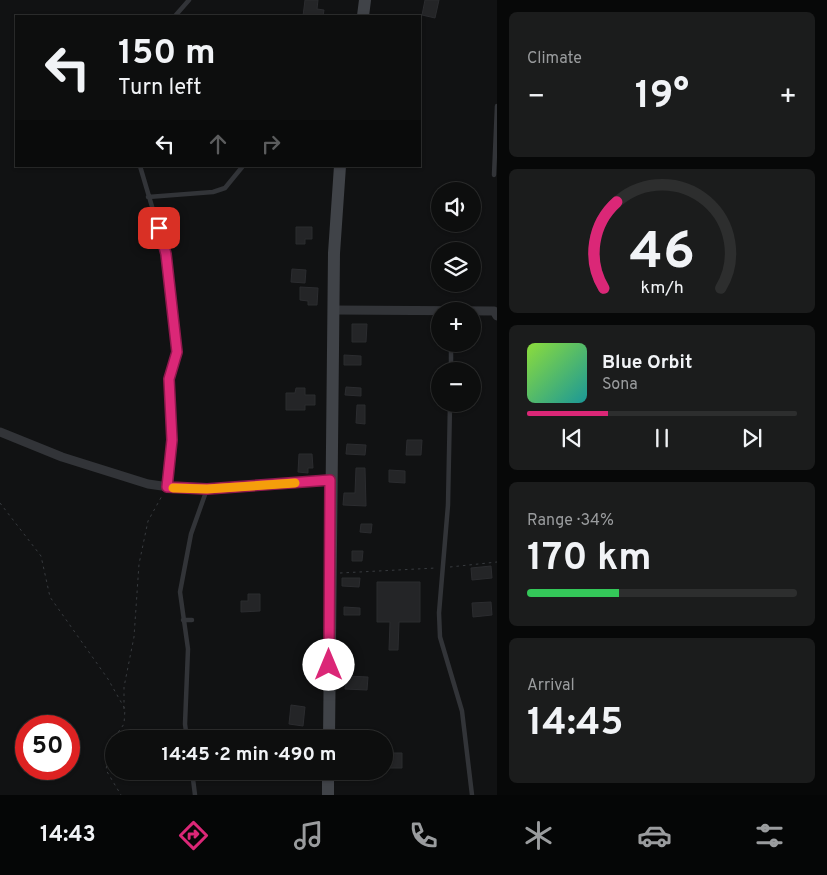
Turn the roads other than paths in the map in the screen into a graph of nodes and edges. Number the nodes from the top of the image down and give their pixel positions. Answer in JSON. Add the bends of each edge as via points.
{"nodes":[{"id":1,"x":189,"y":0,"type":"edge"},
{"id":2,"x":365,"y":0,"type":"edge"},
{"id":3,"x":176,"y":15,"type":"edge"},
{"id":4,"x":363,"y":15,"type":"edge"},
{"id":5,"x":497,"y":106,"type":"edge"},
{"id":6,"x":140,"y":167,"type":"edge"},
{"id":7,"x":242,"y":167,"type":"edge"},
{"id":8,"x":340,"y":167,"type":"edge"},
{"id":9,"x":494,"y":175,"type":"dead end"},
{"id":10,"x":148,"y":197,"type":"junction"},
{"id":11,"x":334,"y":310,"type":"junction"},
{"id":12,"x":431,"y":311,"type":"edge"},
{"id":13,"x":481,"y":311,"type":"edge"},
{"id":14,"x":496,"y":311,"type":"edge"},
{"id":15,"x":450,"y":412,"type":"edge"},
{"id":16,"x":0,"y":432,"type":"edge"},
{"id":17,"x":330,"y":480,"type":"junction"},
{"id":18,"x":167,"y":487,"type":"junction"},
{"id":19,"x":207,"y":489,"type":"junction"},
{"id":20,"x":183,"y":620,"type":"junction"},
{"id":21,"x":192,"y":620,"type":"dead end"},
{"id":22,"x":186,"y":730,"type":"edge"},
{"id":23,"x":329,"y":730,"type":"edge"},
{"id":24,"x":193,"y":780,"type":"edge"},
{"id":25,"x":328,"y":780,"type":"edge"},
{"id":26,"x":195,"y":795,"type":"edge"},
{"id":27,"x":328,"y":795,"type":"edge"},
{"id":28,"x":472,"y":795,"type":"edge"}],
"edges":[{"from":1,"to":3,"type":"lane"},
{"from":2,"to":4,"type":"main road"},
{"from":5,"to":9,"type":"lane"},
{"from":6,"to":10,"type":"lane"},
{"from":7,"to":10,"type":"lane","via":[[225,188],[213,192]]},
{"from":8,"to":11,"type":"main road"},
{"from":10,"to":18,"type":"lane","via":[[166,254],[177,352],[169,379],[172,440]]},
{"from":11,"to":12,"type":"street"},
{"from":11,"to":17,"type":"main road"},
{"from":13,"to":14,"type":"street"},
{"from":15,"to":28,"type":"lane","via":[[448,505],[438,613],[440,637],[462,711]]},
{"from":16,"to":18,"type":"street","via":[[62,456],[148,484]]},
{"from":17,"to":19,"type":"street"},
{"from":17,"to":23,"type":"main road"},
{"from":18,"to":19,"type":"street"},
{"from":19,"to":20,"type":"lane","via":[[185,560],[180,592]]},
{"from":20,"to":21,"type":"lane"},
{"from":20,"to":22,"type":"lane","via":[[188,649]]},
{"from":24,"to":26,"type":"lane"},
{"from":25,"to":27,"type":"main road"}]}
